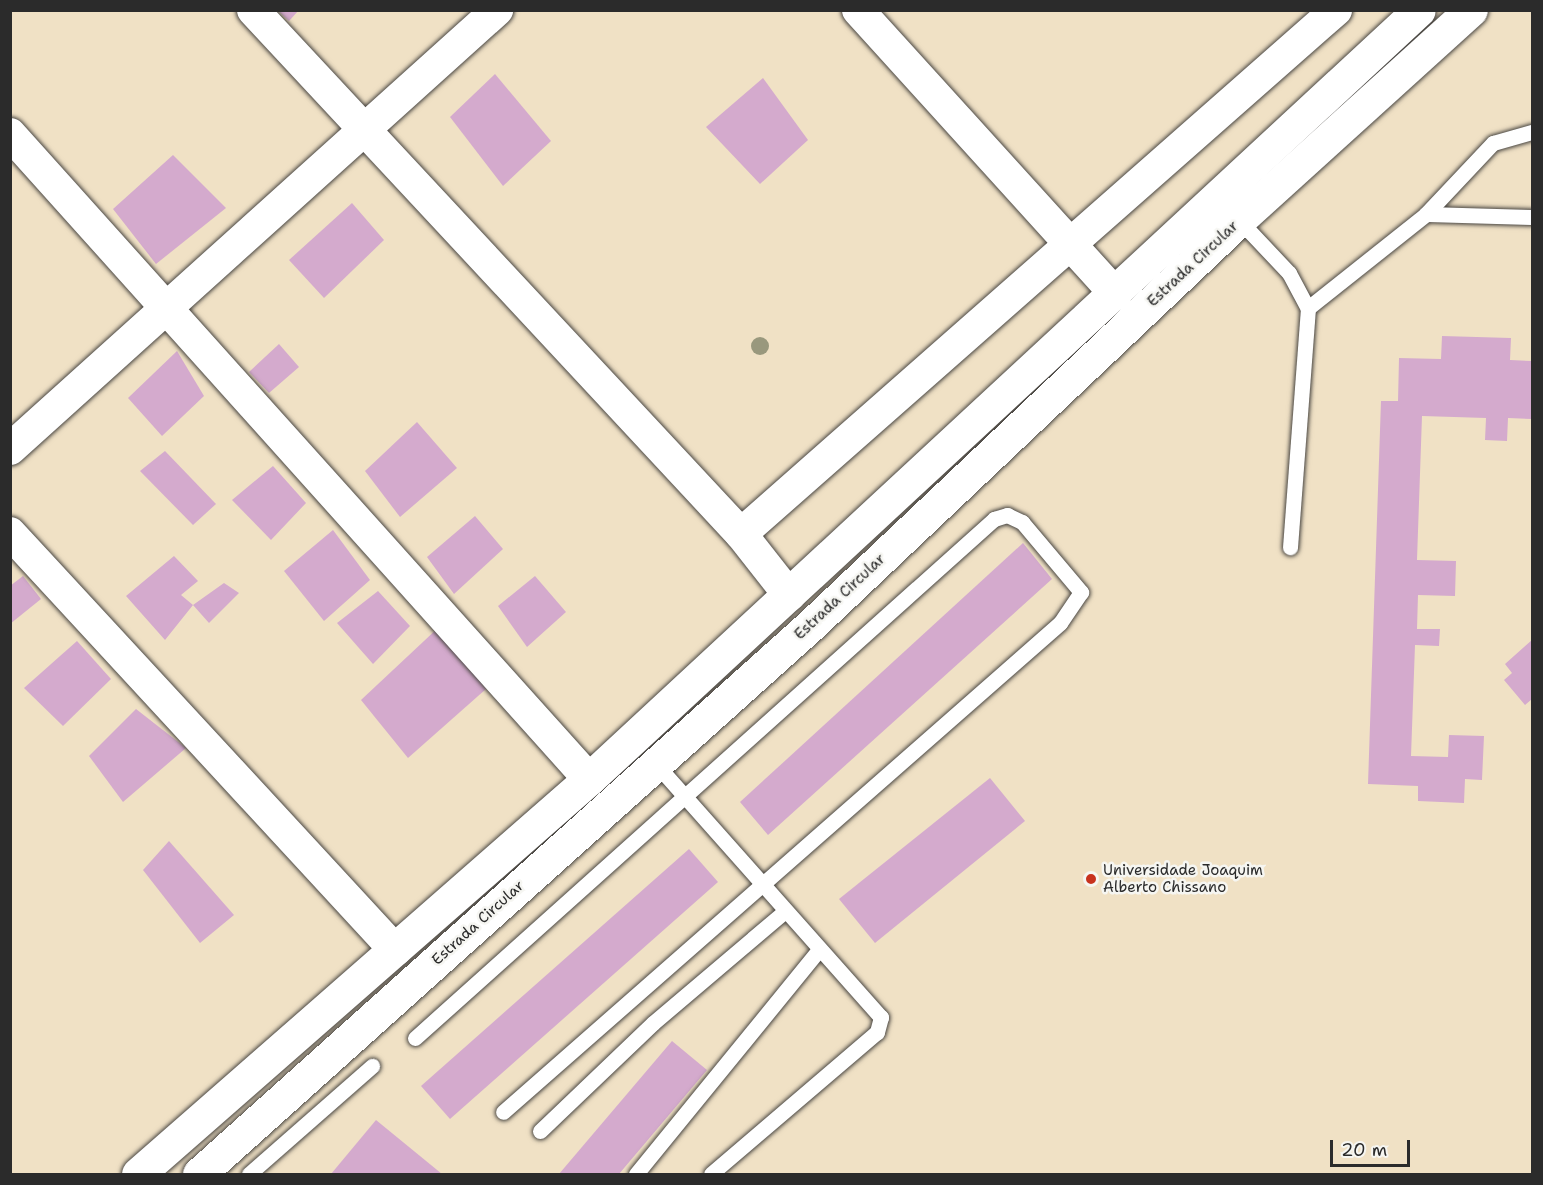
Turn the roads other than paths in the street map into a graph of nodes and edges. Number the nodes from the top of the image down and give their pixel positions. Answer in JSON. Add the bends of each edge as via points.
{"nodes":[{"id":1,"x":253,"y":10,"type":"edge"},
{"id":2,"x":497,"y":10,"type":"edge"},
{"id":3,"x":858,"y":10,"type":"edge"},
{"id":4,"x":1336,"y":10,"type":"edge"},
{"id":5,"x":1419,"y":10,"type":"edge"},
{"id":6,"x":1471,"y":10,"type":"edge"},
{"id":7,"x":360,"y":131,"type":"junction"},
{"id":8,"x":1533,"y":132,"type":"edge"},
{"id":9,"x":10,"y":134,"type":"edge"},
{"id":10,"x":1426,"y":214,"type":"junction"},
{"id":11,"x":1533,"y":217,"type":"edge"},
{"id":12,"x":1239,"y":220,"type":"junction"},
{"id":13,"x":1072,"y":245,"type":"junction"},
{"id":14,"x":1116,"y":294,"type":"junction"},
{"id":15,"x":1308,"y":308,"type":"junction"},
{"id":16,"x":166,"y":312,"type":"junction"},
{"id":17,"x":10,"y":449,"type":"edge"},
{"id":18,"x":10,"y":533,"type":"edge"},
{"id":19,"x":741,"y":534,"type":"junction"},
{"id":20,"x":1290,"y":547,"type":"dead end"},
{"id":21,"x":789,"y":595,"type":"junction"},
{"id":22,"x":656,"y":764,"type":"junction"},
{"id":23,"x":589,"y":779,"type":"junction"},
{"id":24,"x":689,"y":796,"type":"junction"},
{"id":25,"x":762,"y":884,"type":"junction"},
{"id":26,"x":785,"y":911,"type":"junction"},
{"id":27,"x":395,"y":950,"type":"junction"},
{"id":28,"x":819,"y":950,"type":"junction"},
{"id":29,"x":415,"y":1038,"type":"dead end"},
{"id":30,"x":372,"y":1066,"type":"dead end"},
{"id":31,"x":503,"y":1112,"type":"dead end"},
{"id":32,"x":540,"y":1131,"type":"dead end"},
{"id":33,"x":138,"y":1174,"type":"edge"},
{"id":34,"x":199,"y":1174,"type":"edge"},
{"id":35,"x":249,"y":1174,"type":"edge"},
{"id":36,"x":636,"y":1174,"type":"edge"},
{"id":37,"x":711,"y":1174,"type":"edge"}],
"edges":[{"from":1,"to":7,"type":"street"},
{"from":2,"to":7,"type":"street"},
{"from":3,"to":13,"type":"street"},
{"from":4,"to":13,"type":"street"},
{"from":5,"to":14,"type":"main road"},
{"from":6,"to":12,"type":"main road","name":"Estrada Circular"},
{"from":7,"to":16,"type":"street"},
{"from":7,"to":19,"type":"street"},
{"from":8,"to":10,"type":"lane","via":[[1493,143]]},
{"from":9,"to":16,"type":"street"},
{"from":10,"to":11,"type":"lane"},
{"from":10,"to":15,"type":"lane"},
{"from":12,"to":15,"type":"lane","via":[[1289,273]]},
{"from":12,"to":22,"type":"main road","name":"Estrada Circular"},
{"from":13,"to":14,"type":"street"},
{"from":13,"to":19,"type":"street"},
{"from":14,"to":21,"type":"main road"},
{"from":15,"to":20,"type":"lane"},
{"from":16,"to":17,"type":"street"},
{"from":16,"to":23,"type":"street","via":[[398,561]]},
{"from":18,"to":27,"type":"street"},
{"from":19,"to":21,"type":"street"},
{"from":21,"to":23,"type":"main road"},
{"from":22,"to":24,"type":"lane"},
{"from":22,"to":34,"type":"main road","name":"Estrada Circular"},
{"from":23,"to":27,"type":"main road"},
{"from":24,"to":25,"type":"lane"},
{"from":24,"to":25,"type":"lane","via":[[994,519],[1007,515],[1023,522],[1081,592],[1060,623]]},
{"from":24,"to":29,"type":"lane"},
{"from":25,"to":26,"type":"lane"},
{"from":25,"to":31,"type":"lane"},
{"from":26,"to":28,"type":"lane"},
{"from":26,"to":32,"type":"lane","via":[[653,1023]]},
{"from":27,"to":33,"type":"main road"},
{"from":28,"to":36,"type":"lane"},
{"from":28,"to":37,"type":"lane","via":[[881,1017],[882,1025]]},
{"from":30,"to":35,"type":"lane"}]}
